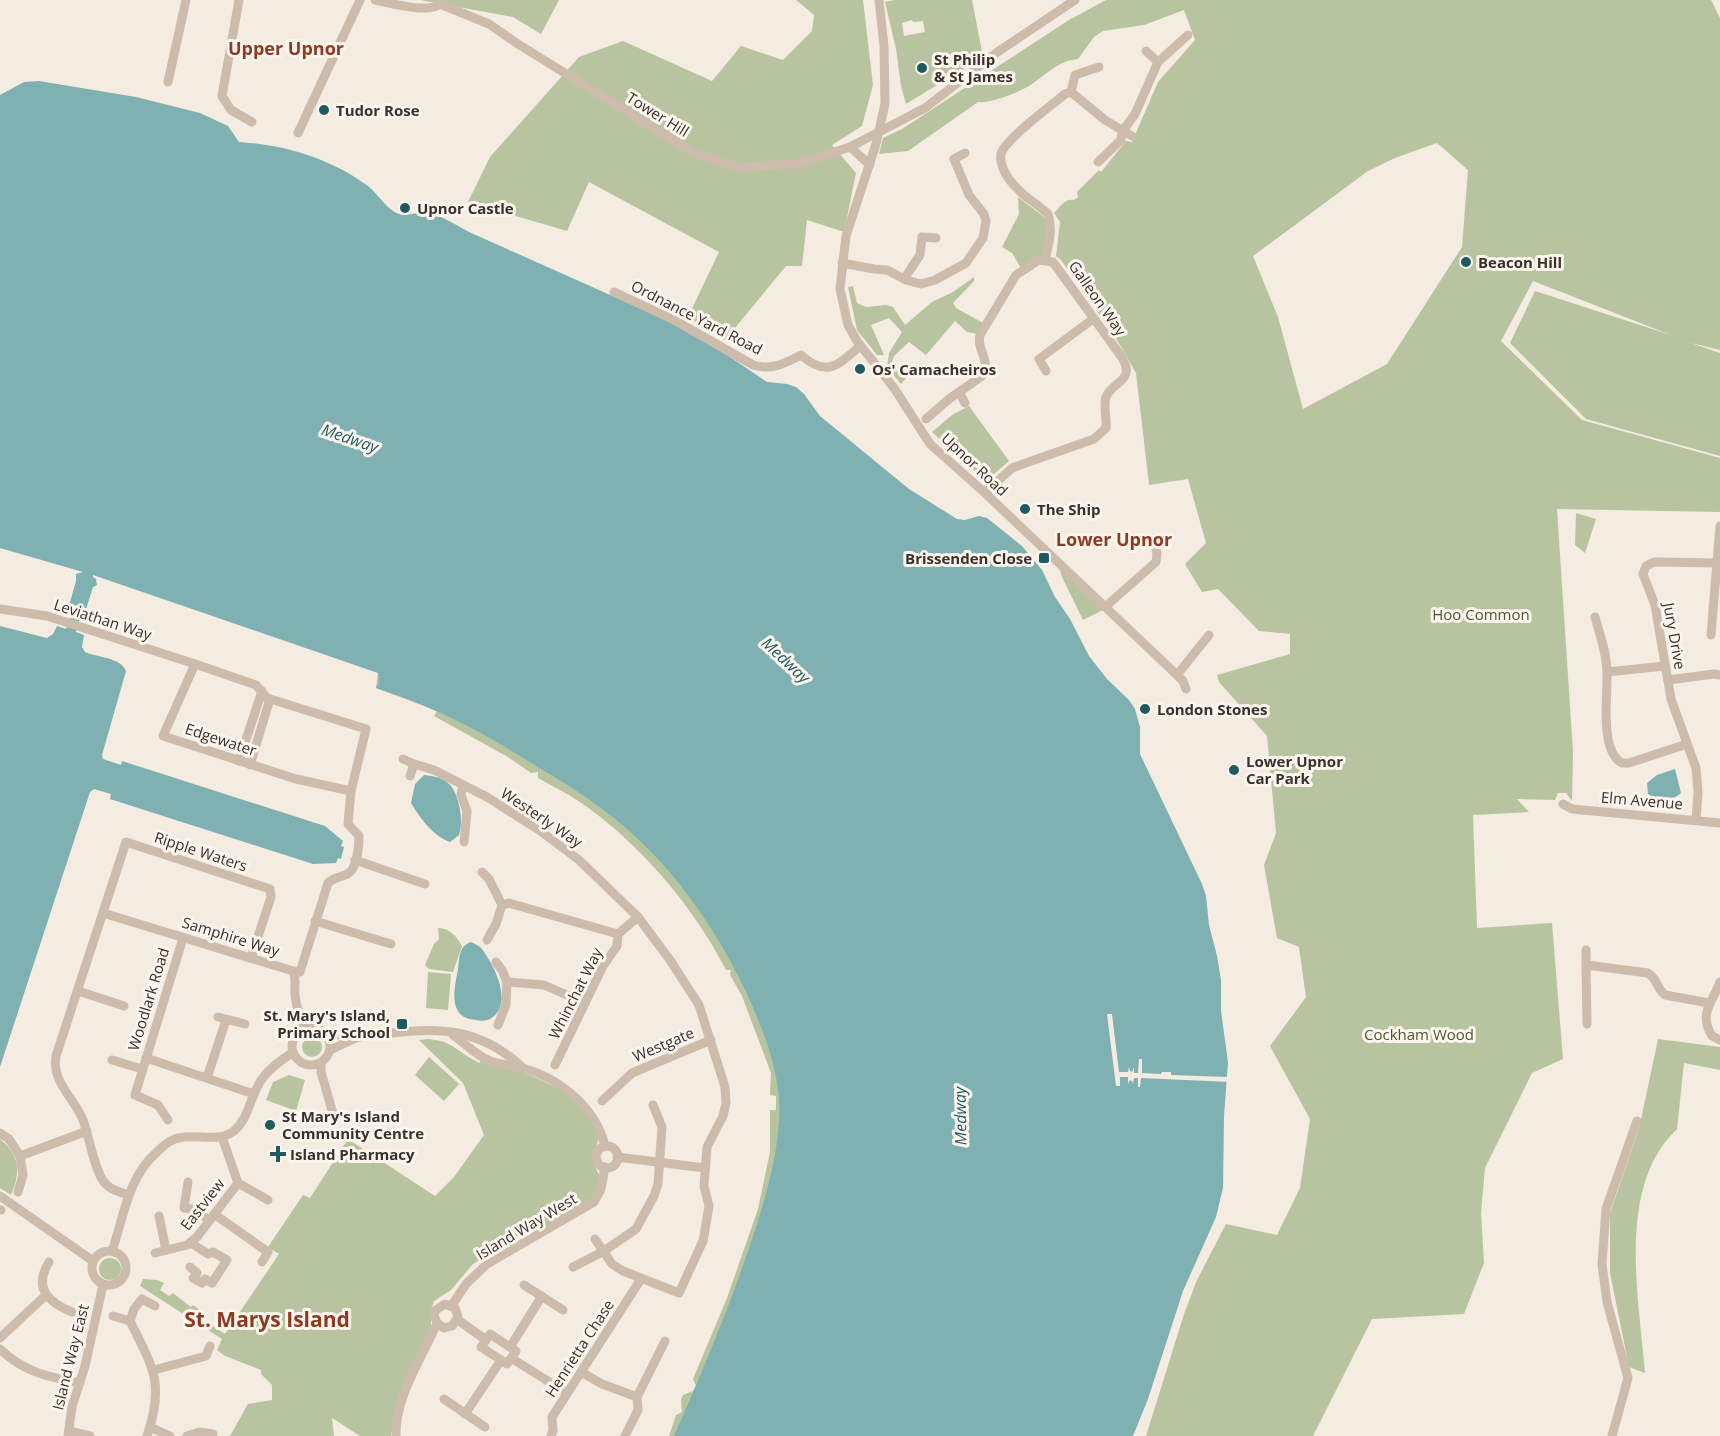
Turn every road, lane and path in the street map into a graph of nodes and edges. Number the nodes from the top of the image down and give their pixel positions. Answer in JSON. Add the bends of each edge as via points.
{"nodes":[{"id":1,"x":186,"y":0,"type":"edge"},
{"id":2,"x":240,"y":0,"type":"edge"},
{"id":3,"x":360,"y":0,"type":"edge"},
{"id":4,"x":375,"y":0,"type":"edge"},
{"id":5,"x":879,"y":0,"type":"edge"},
{"id":6,"x":1075,"y":0,"type":"edge"},
{"id":7,"x":440,"y":2,"type":"edge"},
{"id":8,"x":1188,"y":35,"type":"dead end"},
{"id":9,"x":1146,"y":51,"type":"dead end"},
{"id":10,"x":1158,"y":62,"type":"junction"},
{"id":11,"x":1099,"y":67,"type":"dead end"},
{"id":12,"x":168,"y":82,"type":"dead end"},
{"id":13,"x":1071,"y":92,"type":"junction"},
{"id":14,"x":252,"y":122,"type":"dead end"},
{"id":15,"x":879,"y":132,"type":"junction"},
{"id":16,"x":298,"y":133,"type":"dead end"},
{"id":17,"x":1127,"y":134,"type":"junction"},
{"id":18,"x":850,"y":147,"type":"junction"},
{"id":19,"x":965,"y":153,"type":"dead end"},
{"id":20,"x":954,"y":159,"type":"junction"},
{"id":21,"x":1098,"y":162,"type":"dead end"},
{"id":22,"x":945,"y":164,"type":"dead end"},
{"id":23,"x":870,"y":165,"type":"junction"},
{"id":24,"x":936,"y":237,"type":"dead end"},
{"id":25,"x":1045,"y":260,"type":"junction"},
{"id":26,"x":842,"y":263,"type":"junction"},
{"id":27,"x":904,"y":279,"type":"junction"},
{"id":28,"x":614,"y":292,"type":"dead end"},
{"id":29,"x":1093,"y":319,"type":"junction"},
{"id":30,"x":860,"y":346,"type":"junction"},
{"id":31,"x":1046,"y":371,"type":"dead end"},
{"id":32,"x":959,"y":392,"type":"junction"},
{"id":33,"x":965,"y":404,"type":"dead end"},
{"id":34,"x":926,"y":419,"type":"dead end"},
{"id":35,"x":985,"y":493,"type":"junction"},
{"id":36,"x":1720,"y":526,"type":"edge"},
{"id":37,"x":1154,"y":539,"type":"dead end"},
{"id":38,"x":1718,"y":562,"type":"junction"},
{"id":39,"x":1105,"y":607,"type":"junction"},
{"id":40,"x":0,"y":609,"type":"edge"},
{"id":41,"x":1717,"y":609,"type":"edge"},
{"id":42,"x":1595,"y":617,"type":"dead end"},
{"id":43,"x":1209,"y":635,"type":"dead end"},
{"id":44,"x":1711,"y":635,"type":"dead end"},
{"id":45,"x":195,"y":664,"type":"junction"},
{"id":46,"x":1665,"y":666,"type":"junction"},
{"id":47,"x":1607,"y":672,"type":"junction"},
{"id":48,"x":1178,"y":675,"type":"junction"},
{"id":49,"x":1720,"y":675,"type":"edge"},
{"id":50,"x":1668,"y":680,"type":"junction"},
{"id":51,"x":1186,"y":689,"type":"dead end"},
{"id":52,"x":262,"y":692,"type":"junction"},
{"id":53,"x":270,"y":699,"type":"junction"},
{"id":54,"x":1687,"y":744,"type":"junction"},
{"id":55,"x":403,"y":759,"type":"dead end"},
{"id":56,"x":239,"y":762,"type":"junction"},
{"id":57,"x":414,"y":764,"type":"junction"},
{"id":58,"x":250,"y":765,"type":"junction"},
{"id":59,"x":410,"y":776,"type":"dead end"},
{"id":60,"x":463,"y":785,"type":"junction"},
{"id":61,"x":351,"y":791,"type":"junction"},
{"id":62,"x":1563,"y":804,"type":"dead end"},
{"id":63,"x":1696,"y":820,"type":"junction"},
{"id":64,"x":1720,"y":823,"type":"edge"},
{"id":65,"x":464,"y":842,"type":"dead end"},
{"id":66,"x":355,"y":860,"type":"junction"},
{"id":67,"x":482,"y":872,"type":"dead end"},
{"id":68,"x":425,"y":884,"type":"dead end"},
{"id":69,"x":502,"y":905,"type":"junction"},
{"id":70,"x":103,"y":913,"type":"junction"},
{"id":71,"x":316,"y":917,"type":"junction"},
{"id":72,"x":638,"y":917,"type":"junction"},
{"id":73,"x":618,"y":933,"type":"junction"},
{"id":74,"x":183,"y":938,"type":"junction"},
{"id":75,"x":487,"y":940,"type":"dead end"},
{"id":76,"x":391,"y":944,"type":"dead end"},
{"id":77,"x":1586,"y":950,"type":"dead end"},
{"id":78,"x":251,"y":958,"type":"junction"},
{"id":79,"x":496,"y":962,"type":"dead end"},
{"id":80,"x":1586,"y":965,"type":"junction"},
{"id":81,"x":293,"y":971,"type":"junction"},
{"id":82,"x":507,"y":982,"type":"junction"},
{"id":83,"x":1720,"y":982,"type":"edge"},
{"id":84,"x":78,"y":991,"type":"junction"},
{"id":85,"x":585,"y":1003,"type":"junction"},
{"id":86,"x":1709,"y":1003,"type":"junction"},
{"id":87,"x":124,"y":1006,"type":"dead end"},
{"id":88,"x":245,"y":1024,"type":"dead end"},
{"id":89,"x":1587,"y":1024,"type":"dead end"},
{"id":90,"x":498,"y":1025,"type":"dead end"},
{"id":91,"x":305,"y":1028,"type":"junction"},
{"id":92,"x":447,"y":1032,"type":"junction"},
{"id":93,"x":326,"y":1034,"type":"junction"},
{"id":94,"x":359,"y":1037,"type":"junction"},
{"id":95,"x":711,"y":1040,"type":"junction"},
{"id":96,"x":1720,"y":1040,"type":"edge"},
{"id":97,"x":330,"y":1050,"type":"junction"},
{"id":98,"x":293,"y":1052,"type":"junction"},
{"id":99,"x":146,"y":1058,"type":"junction"},
{"id":100,"x":112,"y":1060,"type":"dead end"},
{"id":101,"x":321,"y":1063,"type":"junction"},
{"id":102,"x":555,"y":1065,"type":"dead end"},
{"id":103,"x":524,"y":1068,"type":"junction"},
{"id":104,"x":142,"y":1070,"type":"junction"},
{"id":105,"x":207,"y":1078,"type":"junction"},
{"id":106,"x":254,"y":1094,"type":"junction"},
{"id":107,"x":602,"y":1101,"type":"dead end"},
{"id":108,"x":653,"y":1105,"type":"dead end"},
{"id":109,"x":334,"y":1117,"type":"dead end"},
{"id":110,"x":168,"y":1120,"type":"dead end"},
{"id":111,"x":1637,"y":1121,"type":"dead end"},
{"id":112,"x":87,"y":1131,"type":"junction"},
{"id":113,"x":0,"y":1133,"type":"edge"},
{"id":114,"x":222,"y":1137,"type":"junction"},
{"id":115,"x":605,"y":1146,"type":"junction"},
{"id":116,"x":20,"y":1156,"type":"junction"},
{"id":117,"x":617,"y":1157,"type":"junction"},
{"id":118,"x":659,"y":1163,"type":"junction"},
{"id":119,"x":605,"y":1167,"type":"junction"},
{"id":120,"x":705,"y":1168,"type":"junction"},
{"id":121,"x":188,"y":1182,"type":"dead end"},
{"id":122,"x":238,"y":1183,"type":"junction"},
{"id":123,"x":18,"y":1192,"type":"dead end"},
{"id":124,"x":129,"y":1195,"type":"junction"},
{"id":125,"x":0,"y":1196,"type":"edge"},
{"id":126,"x":268,"y":1200,"type":"dead end"},
{"id":127,"x":159,"y":1216,"type":"dead end"},
{"id":128,"x":212,"y":1217,"type":"junction"},
{"id":129,"x":595,"y":1239,"type":"dead end"},
{"id":130,"x":191,"y":1243,"type":"junction"},
{"id":131,"x":166,"y":1250,"type":"junction"},
{"id":132,"x":112,"y":1251,"type":"junction"},
{"id":133,"x":604,"y":1251,"type":"junction"},
{"id":134,"x":155,"y":1253,"type":"dead end"},
{"id":135,"x":49,"y":1262,"type":"dead end"},
{"id":136,"x":93,"y":1262,"type":"junction"},
{"id":137,"x":262,"y":1262,"type":"dead end"},
{"id":138,"x":190,"y":1267,"type":"dead end"},
{"id":139,"x":573,"y":1267,"type":"dead end"},
{"id":140,"x":640,"y":1279,"type":"junction"},
{"id":141,"x":103,"y":1285,"type":"junction"},
{"id":142,"x":524,"y":1285,"type":"dead end"},
{"id":143,"x":46,"y":1295,"type":"junction"},
{"id":144,"x":542,"y":1296,"type":"junction"},
{"id":145,"x":452,"y":1305,"type":"junction"},
{"id":146,"x":155,"y":1306,"type":"dead end"},
{"id":147,"x":564,"y":1310,"type":"dead end"},
{"id":148,"x":72,"y":1312,"type":"dead end"},
{"id":149,"x":113,"y":1316,"type":"dead end"},
{"id":150,"x":458,"y":1320,"type":"junction"},
{"id":151,"x":130,"y":1321,"type":"junction"},
{"id":152,"x":437,"y":1323,"type":"junction"},
{"id":153,"x":0,"y":1338,"type":"edge"},
{"id":154,"x":486,"y":1340,"type":"junction"},
{"id":155,"x":665,"y":1341,"type":"dead end"},
{"id":156,"x":210,"y":1346,"type":"dead end"},
{"id":157,"x":510,"y":1347,"type":"junction"},
{"id":158,"x":0,"y":1349,"type":"edge"},
{"id":159,"x":511,"y":1358,"type":"junction"},
{"id":160,"x":501,"y":1360,"type":"junction"},
{"id":161,"x":154,"y":1370,"type":"junction"},
{"id":162,"x":581,"y":1372,"type":"junction"},
{"id":163,"x":80,"y":1383,"type":"junction"},
{"id":164,"x":567,"y":1393,"type":"junction"},
{"id":165,"x":637,"y":1397,"type":"junction"},
{"id":166,"x":444,"y":1399,"type":"dead end"},
{"id":167,"x":465,"y":1414,"type":"junction"},
{"id":168,"x":485,"y":1427,"type":"dead end"},
{"id":169,"x":148,"y":1432,"type":"edge"},
{"id":170,"x":69,"y":1433,"type":"edge"},
{"id":171,"x":213,"y":1434,"type":"dead end"},
{"id":172,"x":90,"y":1436,"type":"edge"},
{"id":173,"x":170,"y":1436,"type":"edge"},
{"id":174,"x":187,"y":1436,"type":"edge"},
{"id":175,"x":396,"y":1436,"type":"edge"},
{"id":176,"x":551,"y":1436,"type":"edge"},
{"id":177,"x":626,"y":1436,"type":"edge"},
{"id":178,"x":1612,"y":1436,"type":"edge"}],
"edges":[{"from":1,"to":12,"type":"street"},
{"from":2,"to":14,"type":"street","via":[[222,96],[231,110]]},
{"from":3,"to":16,"type":"street"},
{"from":4,"to":7,"type":"street","via":[[424,8],[436,7]]},
{"from":5,"to":15,"type":"street","name":"Upnor Road","via":[[886,84]]},
{"from":6,"to":15,"type":"street","name":"Tower Hill","via":[[999,51],[925,108]]},
{"from":7,"to":18,"type":"street","name":"Tower Hill","via":[[489,24],[692,152],[737,166],[798,164]]},
{"from":8,"to":10,"type":"street"},
{"from":9,"to":10,"type":"street"},
{"from":10,"to":17,"type":"street"},
{"from":11,"to":13,"type":"street","via":[[1075,75]]},
{"from":13,"to":17,"type":"street"},
{"from":13,"to":25,"type":"street","via":[[1026,126],[1002,152],[1003,166],[1015,187],[1048,214]]},
{"from":15,"to":18,"type":"street","name":"Tower Hill"},
{"from":15,"to":23,"type":"street","name":"Upnor Road"},
{"from":17,"to":21,"type":"street"},
{"from":18,"to":23,"type":"street"},
{"from":19,"to":20,"type":"street"},
{"from":20,"to":22,"type":"street"},
{"from":20,"to":27,"type":"street","via":[[969,195],[984,214],[983,238],[972,256],[956,270],[927,283]]},
{"from":23,"to":26,"type":"street","name":"Upnor Road","via":[[848,231]]},
{"from":24,"to":27,"type":"street","via":[[922,237],[920,255]]},
{"from":25,"to":29,"type":"street","name":"Galleon Way","via":[[1058,267]]},
{"from":25,"to":32,"type":"street","name":"Galleon Way","via":[[1016,275],[1003,293],[978,343],[985,371]]},
{"from":26,"to":27,"type":"street","via":[[887,270]]},
{"from":26,"to":30,"type":"street","name":"Upnor Road","via":[[842,301]]},
{"from":28,"to":30,"type":"street","name":"Ordnance Yard Road","via":[[762,368],[801,356],[818,367],[830,368]]},
{"from":29,"to":31,"type":"street","via":[[1039,360]]},
{"from":29,"to":35,"type":"street","name":"Galleon Way","via":[[1126,369],[1122,382],[1107,396],[1106,428],[1094,439],[1010,469]]},
{"from":30,"to":35,"type":"street","name":"Upnor Road","via":[[894,388],[930,444]]},
{"from":32,"to":33,"type":"street"},
{"from":32,"to":34,"type":"street","name":"Galleon Way"},
{"from":35,"to":39,"type":"street","name":"Upnor Road"},
{"from":36,"to":38,"type":"street"},
{"from":37,"to":39,"type":"street","via":[[1156,562]]},
{"from":38,"to":41,"type":"street"},
{"from":38,"to":46,"type":"street","name":"Jury Drive","via":[[1658,561],[1644,569],[1658,618]]},
{"from":39,"to":48,"type":"street","name":"Upnor Road"},
{"from":40,"to":45,"type":"street","name":"Leviathan Way","via":[[58,619]]},
{"from":41,"to":44,"type":"street"},
{"from":42,"to":47,"type":"street"},
{"from":43,"to":48,"type":"street"},
{"from":45,"to":52,"type":"street","via":[[256,685]]},
{"from":45,"to":56,"type":"street","name":"Edgewater","via":[[163,736]]},
{"from":46,"to":47,"type":"street"},
{"from":46,"to":50,"type":"street","name":"Jury Drive"},
{"from":47,"to":54,"type":"street","via":[[1606,725],[1617,760],[1629,762]]},
{"from":48,"to":51,"type":"street","name":"Upnor Road"},
{"from":49,"to":50,"type":"street","name":"Jury Drive"},
{"from":50,"to":54,"type":"street","name":"Jury Drive","via":[[1676,718]]},
{"from":52,"to":53,"type":"street"},
{"from":52,"to":56,"type":"street"},
{"from":53,"to":58,"type":"street"},
{"from":53,"to":61,"type":"street","via":[[366,729]]},
{"from":54,"to":63,"type":"street","name":"Jury Drive","via":[[1697,774]]},
{"from":55,"to":57,"type":"street","name":"Westerly Way"},
{"from":56,"to":58,"type":"street","name":"Edgewater"},
{"from":57,"to":59,"type":"street"},
{"from":57,"to":60,"type":"street","name":"Westerly Way"},
{"from":58,"to":61,"type":"street","name":"Edgewater"},
{"from":60,"to":65,"type":"street","via":[[461,795],[467,811]]},
{"from":60,"to":72,"type":"street","name":"Westerly Way","via":[[571,854]]},
{"from":61,"to":66,"type":"street","via":[[348,824],[359,836]]},
{"from":62,"to":63,"type":"street","name":"Elm Avenue","via":[[1572,809]]},
{"from":63,"to":64,"type":"street","name":"Elm Avenue"},
{"from":66,"to":68,"type":"street"},
{"from":66,"to":71,"type":"street","via":[[349,874],[328,883]]},
{"from":67,"to":69,"type":"street"},
{"from":69,"to":73,"type":"street","via":[[508,903]]},
{"from":69,"to":75,"type":"street"},
{"from":70,"to":74,"type":"street","name":"Samphire Way"},
{"from":70,"to":78,"type":"street","name":"Ripple Waters","via":[[126,842],[270,889],[272,897]]},
{"from":70,"to":84,"type":"street"},
{"from":71,"to":76,"type":"street"},
{"from":71,"to":81,"type":"street","via":[[300,972]]},
{"from":72,"to":73,"type":"street"},
{"from":72,"to":95,"type":"street","name":"Westerly Way","via":[[699,1005]]},
{"from":73,"to":85,"type":"street","name":"Whinchat Way","via":[[616,946]]},
{"from":74,"to":78,"type":"street","name":"Samphire Way"},
{"from":74,"to":99,"type":"street","name":"Woodlark Road"},
{"from":77,"to":80,"type":"street"},
{"from":78,"to":81,"type":"street","name":"Samphire Way"},
{"from":79,"to":82,"type":"street"},
{"from":80,"to":86,"type":"street","via":[[1648,973],[1665,995]]},
{"from":80,"to":89,"type":"street"},
{"from":81,"to":91,"type":"street","name":"Samphire Way","via":[[297,1010]]},
{"from":82,"to":85,"type":"street","via":[[546,985]]},
{"from":82,"to":90,"type":"street","via":[[506,1005]]},
{"from":83,"to":86,"type":"street"},
{"from":84,"to":87,"type":"street"},
{"from":84,"to":112,"type":"street","via":[[55,1068]]},
{"from":85,"to":102,"type":"street","name":"Whinchat Way"},
{"from":86,"to":96,"type":"street","via":[[1707,1025],[1712,1036]]},
{"from":88,"to":105,"type":"street","via":[[222,1018]]},
{"from":91,"to":93,"type":"street","via":[[316,1028]]},
{"from":91,"to":98,"type":"street","via":[[296,1035]]},
{"from":92,"to":94,"type":"street","name":"Island Way West","via":[[422,1029]]},
{"from":92,"to":103,"type":"street","name":"Island Way West","via":[[486,1059]]},
{"from":92,"to":103,"type":"street","name":"Island Way West","via":[[483,1039]]},
{"from":93,"to":94,"type":"street","name":"Island Way West"},
{"from":93,"to":97,"type":"street"},
{"from":94,"to":97,"type":"street","name":"Island Way West"},
{"from":95,"to":107,"type":"street","name":"Westgate","via":[[632,1073]]},
{"from":95,"to":120,"type":"street","name":"Westerly Way","via":[[726,1103],[707,1146]]},
{"from":97,"to":101,"type":"street"},
{"from":98,"to":101,"type":"street","via":[[304,1064]]},
{"from":98,"to":106,"type":"street","via":[[272,1067]]},
{"from":99,"to":104,"type":"street","name":"Woodlark Road"},
{"from":99,"to":105,"type":"street"},
{"from":100,"to":104,"type":"street","name":"Woodlark Road"},
{"from":101,"to":109,"type":"street"},
{"from":103,"to":115,"type":"street","name":"Island Way West","via":[[577,1098],[601,1130]]},
{"from":104,"to":110,"type":"street","name":"Woodlark Road","via":[[135,1095],[158,1105]]},
{"from":105,"to":106,"type":"street"},
{"from":106,"to":114,"type":"street","via":[[244,1120]]},
{"from":108,"to":118,"type":"street","via":[[662,1128]]},
{"from":111,"to":178,"type":"street","via":[[1606,1209],[1602,1264],[1606,1302],[1628,1378]]},
{"from":112,"to":116,"type":"street"},
{"from":112,"to":124,"type":"street","via":[[103,1180]]},
{"from":113,"to":116,"type":"street"},
{"from":114,"to":122,"type":"street"},
{"from":114,"to":124,"type":"street","via":[[181,1137],[168,1141],[138,1173]]},
{"from":115,"to":117,"type":"street","name":"Island Way West","via":[[614,1149]]},
{"from":115,"to":119,"type":"street","name":"Island Way West","via":[[596,1156],[598,1164]]},
{"from":116,"to":123,"type":"street","via":[[22,1175]]},
{"from":117,"to":118,"type":"street"},
{"from":117,"to":119,"type":"street","via":[[615,1164]]},
{"from":118,"to":120,"type":"street"},
{"from":118,"to":133,"type":"street","via":[[654,1196],[636,1229]]},
{"from":119,"to":145,"type":"street","name":"Island Way West","via":[[594,1203],[487,1264]]},
{"from":120,"to":140,"type":"street","name":"Westerly Way","via":[[709,1206],[703,1240],[679,1293]]},
{"from":121,"to":128,"type":"street","via":[[184,1208]]},
{"from":122,"to":126,"type":"street"},
{"from":122,"to":128,"type":"street","name":"Eastview"},
{"from":124,"to":132,"type":"street"},
{"from":125,"to":136,"type":"street"},
{"from":127,"to":131,"type":"street"},
{"from":128,"to":130,"type":"street","name":"Eastview"},
{"from":128,"to":137,"type":"street","via":[[268,1252]]},
{"from":129,"to":133,"type":"street"},
{"from":130,"to":131,"type":"street","name":"Eastview"},
{"from":130,"to":138,"type":"street","via":[[227,1260],[215,1285],[193,1278],[197,1273]]},
{"from":131,"to":134,"type":"street","name":"Eastview"},
{"from":132,"to":136,"type":"street","via":[[101,1253]]},
{"from":132,"to":141,"type":"street","via":[[122,1257],[126,1273],[114,1285]]},
{"from":133,"to":139,"type":"street"},
{"from":133,"to":140,"type":"street","via":[[612,1264]]},
{"from":135,"to":143,"type":"street","via":[[43,1280]]},
{"from":136,"to":141,"type":"street","via":[[94,1278]]},
{"from":140,"to":162,"type":"street","name":"Henrietta Chase"},
{"from":141,"to":163,"type":"street","name":"Island Way East"},
{"from":142,"to":144,"type":"street"},
{"from":143,"to":148,"type":"street"},
{"from":143,"to":153,"type":"street"},
{"from":144,"to":147,"type":"street"},
{"from":144,"to":157,"type":"street"},
{"from":145,"to":150,"type":"street"},
{"from":145,"to":152,"type":"street","via":[[437,1308]]},
{"from":146,"to":151,"type":"street","via":[[142,1299]]},
{"from":149,"to":151,"type":"street"},
{"from":150,"to":152,"type":"street","via":[[448,1328]]},
{"from":150,"to":154,"type":"street"},
{"from":151,"to":161,"type":"street"},
{"from":152,"to":175,"type":"street","via":[[401,1404]]},
{"from":154,"to":157,"type":"street","via":[[490,1334]]},
{"from":154,"to":160,"type":"street","via":[[481,1347]]},
{"from":155,"to":165,"type":"street"},
{"from":156,"to":161,"type":"street","via":[[206,1356]]},
{"from":157,"to":159,"type":"street","via":[[516,1351]]},
{"from":158,"to":163,"type":"street","via":[[29,1370]]},
{"from":159,"to":160,"type":"street","via":[[507,1364]]},
{"from":159,"to":164,"type":"street"},
{"from":160,"to":167,"type":"street"},
{"from":161,"to":169,"type":"street","via":[[157,1390]]},
{"from":162,"to":164,"type":"street","name":"Henrietta Chase"},
{"from":162,"to":165,"type":"street"},
{"from":163,"to":170,"type":"street","name":"Island Way East"},
{"from":164,"to":176,"type":"street","name":"Henrietta Chase","via":[[552,1417]]},
{"from":165,"to":177,"type":"street","via":[[638,1410]]},
{"from":166,"to":167,"type":"street"},
{"from":167,"to":168,"type":"street"},
{"from":169,"to":173,"type":"street"},
{"from":170,"to":172,"type":"street"},
{"from":171,"to":174,"type":"street","via":[[199,1432]]}]}
